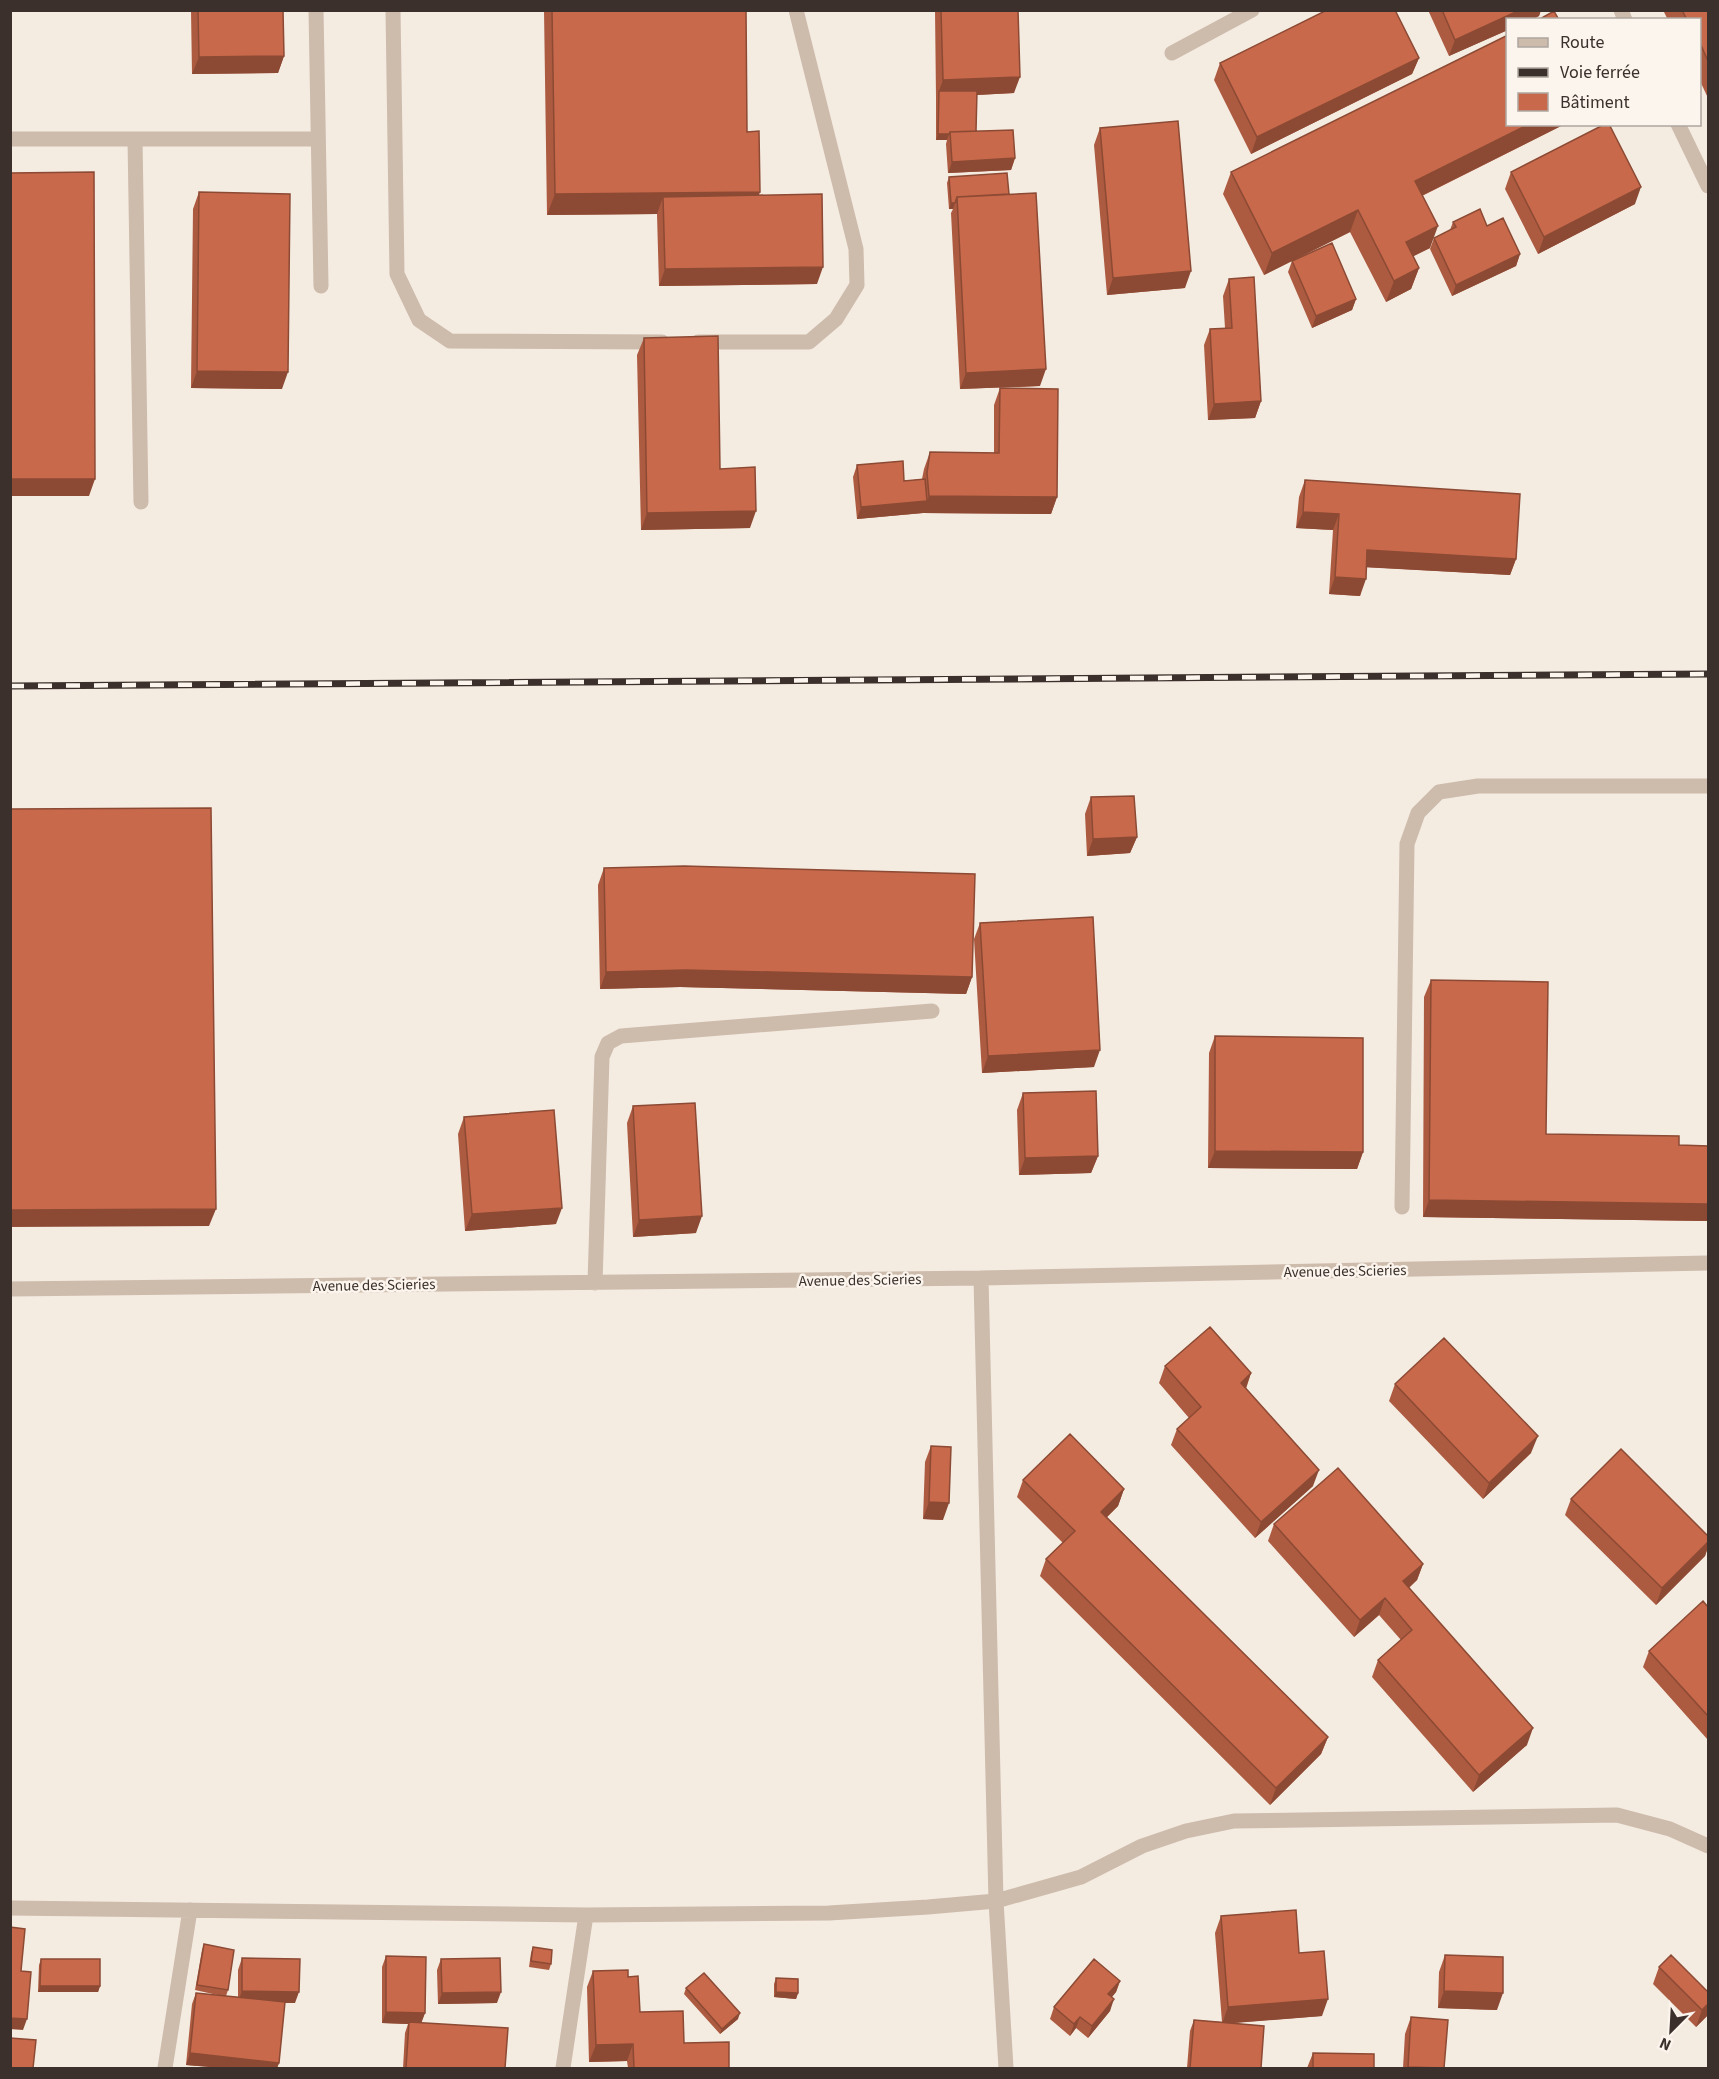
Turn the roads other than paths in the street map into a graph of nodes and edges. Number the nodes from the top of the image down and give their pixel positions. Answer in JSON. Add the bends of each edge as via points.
{"nodes":[{"id":1,"x":316,"y":10,"type":"edge"},
{"id":2,"x":393,"y":10,"type":"edge"},
{"id":3,"x":796,"y":10,"type":"edge"},
{"id":4,"x":1252,"y":10,"type":"edge"},
{"id":5,"x":1172,"y":53,"type":"dead end"},
{"id":6,"x":1679,"y":126,"type":"edge"},
{"id":7,"x":10,"y":139,"type":"edge"},
{"id":8,"x":135,"y":139,"type":"junction"},
{"id":9,"x":318,"y":139,"type":"junction"},
{"id":10,"x":1708,"y":186,"type":"edge"},
{"id":11,"x":321,"y":286,"type":"dead end"},
{"id":12,"x":141,"y":502,"type":"dead end"},
{"id":13,"x":1708,"y":786,"type":"edge"},
{"id":14,"x":932,"y":1011,"type":"dead end"},
{"id":15,"x":1402,"y":1207,"type":"dead end"},
{"id":16,"x":1708,"y":1263,"type":"edge"},
{"id":17,"x":981,"y":1278,"type":"junction"},
{"id":18,"x":595,"y":1282,"type":"junction"},
{"id":19,"x":10,"y":1289,"type":"edge"},
{"id":20,"x":1708,"y":1846,"type":"edge"},
{"id":21,"x":996,"y":1902,"type":"junction"},
{"id":22,"x":10,"y":1908,"type":"edge"},
{"id":23,"x":190,"y":1910,"type":"junction"},
{"id":24,"x":586,"y":1916,"type":"junction"},
{"id":25,"x":165,"y":2068,"type":"edge"},
{"id":26,"x":563,"y":2068,"type":"edge"},
{"id":27,"x":1006,"y":2068,"type":"edge"}],
"edges":[{"from":1,"to":9,"type":"street"},
{"from":2,"to":3,"type":"street","via":[[397,274],[419,320],[450,341],[809,342],[836,319],[857,285],[856,249]]},
{"from":4,"to":5,"type":"street"},
{"from":6,"to":10,"type":"street"},
{"from":7,"to":8,"type":"street"},
{"from":8,"to":9,"type":"street"},
{"from":8,"to":12,"type":"street"},
{"from":9,"to":11,"type":"street"},
{"from":13,"to":15,"type":"street","via":[[1478,786],[1439,792],[1418,813],[1407,844]]},
{"from":14,"to":18,"type":"street","via":[[621,1036],[608,1044],[602,1057]]},
{"from":16,"to":17,"type":"street","name":"Avenue des Scieries"},
{"from":17,"to":18,"type":"street","name":"Avenue des Scieries"},
{"from":17,"to":21,"type":"street"},
{"from":18,"to":19,"type":"street","name":"Avenue des Scieries"},
{"from":20,"to":21,"type":"street","via":[[1670,1829],[1617,1815],[1234,1821],[1186,1831],[1142,1846],[1081,1877]]},
{"from":21,"to":24,"type":"street","via":[[829,1913]]},
{"from":21,"to":27,"type":"street"},
{"from":22,"to":23,"type":"street"},
{"from":23,"to":24,"type":"street"},
{"from":23,"to":25,"type":"street"},
{"from":24,"to":26,"type":"street"}]}
